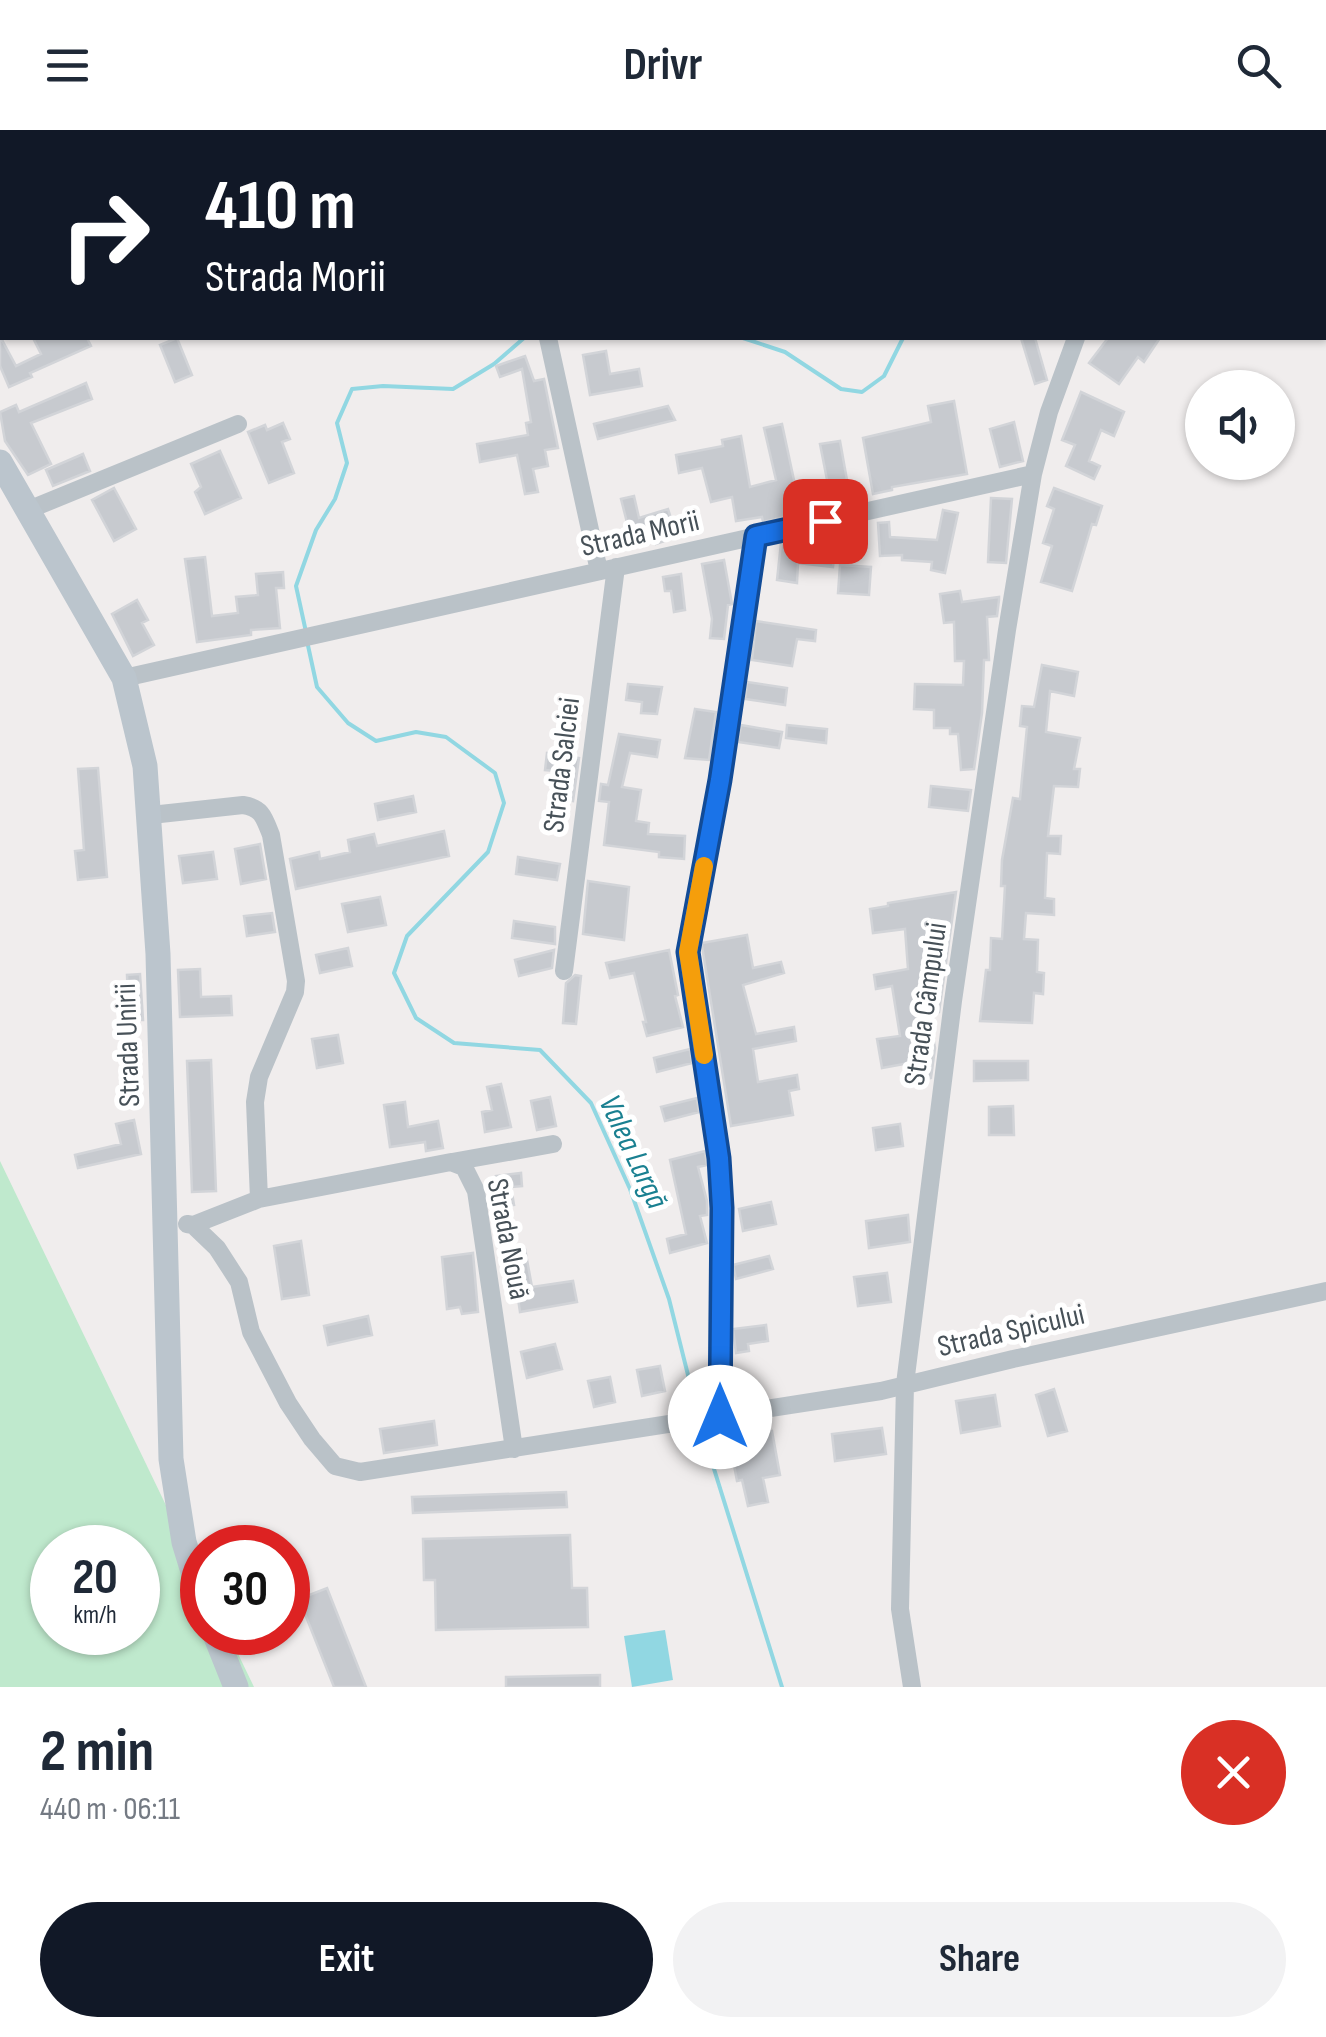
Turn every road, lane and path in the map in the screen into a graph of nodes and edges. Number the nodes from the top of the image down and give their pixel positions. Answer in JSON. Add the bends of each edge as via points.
{"nodes":[{"id":1,"x":549,"y":340,"type":"edge"},
{"id":2,"x":1075,"y":340,"type":"edge"},
{"id":3,"x":238,"y":424,"type":"dead end"},
{"id":4,"x":0,"y":462,"type":"edge"},
{"id":5,"x":1033,"y":474,"type":"junction"},
{"id":6,"x":28,"y":510,"type":"junction"},
{"id":7,"x":756,"y":536,"type":"junction"},
{"id":8,"x":607,"y":569,"type":"junction"},
{"id":9,"x":124,"y":678,"type":"junction"},
{"id":10,"x":150,"y":815,"type":"junction"},
{"id":11,"x":564,"y":971,"type":"dead end"},
{"id":12,"x":552,"y":1144,"type":"dead end"},
{"id":13,"x":451,"y":1162,"type":"junction"},
{"id":14,"x":259,"y":1199,"type":"junction"},
{"id":15,"x":166,"y":1221,"type":"junction"},
{"id":16,"x":193,"y":1225,"type":"junction"},
{"id":17,"x":1326,"y":1290,"type":"edge"},
{"id":18,"x":905,"y":1384,"type":"junction"},
{"id":19,"x":706,"y":1420,"type":"junction"},
{"id":20,"x":514,"y":1449,"type":"junction"},
{"id":21,"x":181,"y":1525,"type":"edge"},
{"id":22,"x":223,"y":1655,"type":"edge"},
{"id":23,"x":236,"y":1687,"type":"edge"},
{"id":24,"x":912,"y":1687,"type":"edge"}],
"edges":[{"from":1,"to":8,"type":"street","name":"Strada Salciei"},
{"from":2,"to":5,"type":"street","name":"Strada Câmpului"},
{"from":3,"to":6,"type":"street"},
{"from":4,"to":6,"type":"main road","name":"Strada Unirii"},
{"from":5,"to":7,"type":"street","name":"Strada Morii"},
{"from":5,"to":18,"type":"street","name":"Strada Câmpului","via":[[959,962]]},
{"from":6,"to":9,"type":"main road","name":"Strada Unirii"},
{"from":7,"to":8,"type":"street","name":"Strada Morii"},
{"from":7,"to":19,"type":"street","via":[[688,952],[722,1208]]},
{"from":8,"to":9,"type":"street","name":"Strada Morii"},
{"from":8,"to":11,"type":"street","name":"Strada Salciei"},
{"from":9,"to":10,"type":"main road","name":"Strada Unirii"},
{"from":10,"to":14,"type":"street","via":[[256,808],[271,835],[296,992],[259,1077]]},
{"from":10,"to":15,"type":"main road","name":"Strada Unirii"},
{"from":12,"to":13,"type":"street"},
{"from":13,"to":14,"type":"street","name":"Strada Nouă"},
{"from":13,"to":20,"type":"street","name":"Strada Nouă","via":[[464,1167],[476,1191]]},
{"from":14,"to":16,"type":"street","name":"Strada Nouă"},
{"from":15,"to":16,"type":"street","name":"Strada Nouă"},
{"from":15,"to":21,"type":"main road","name":"Strada Unirii","via":[[171,1460]]},
{"from":16,"to":20,"type":"street","name":"Strada Spicului","via":[[239,1282],[251,1332],[288,1403],[335,1466],[360,1472]]},
{"from":17,"to":18,"type":"street","name":"Strada Spicului"},
{"from":18,"to":19,"type":"street","name":"Strada Spicului"},
{"from":18,"to":24,"type":"street","name":"Strada Câmpului","via":[[900,1608]]},
{"from":19,"to":20,"type":"street","name":"Strada Spicului"},
{"from":22,"to":23,"type":"main road"}]}
